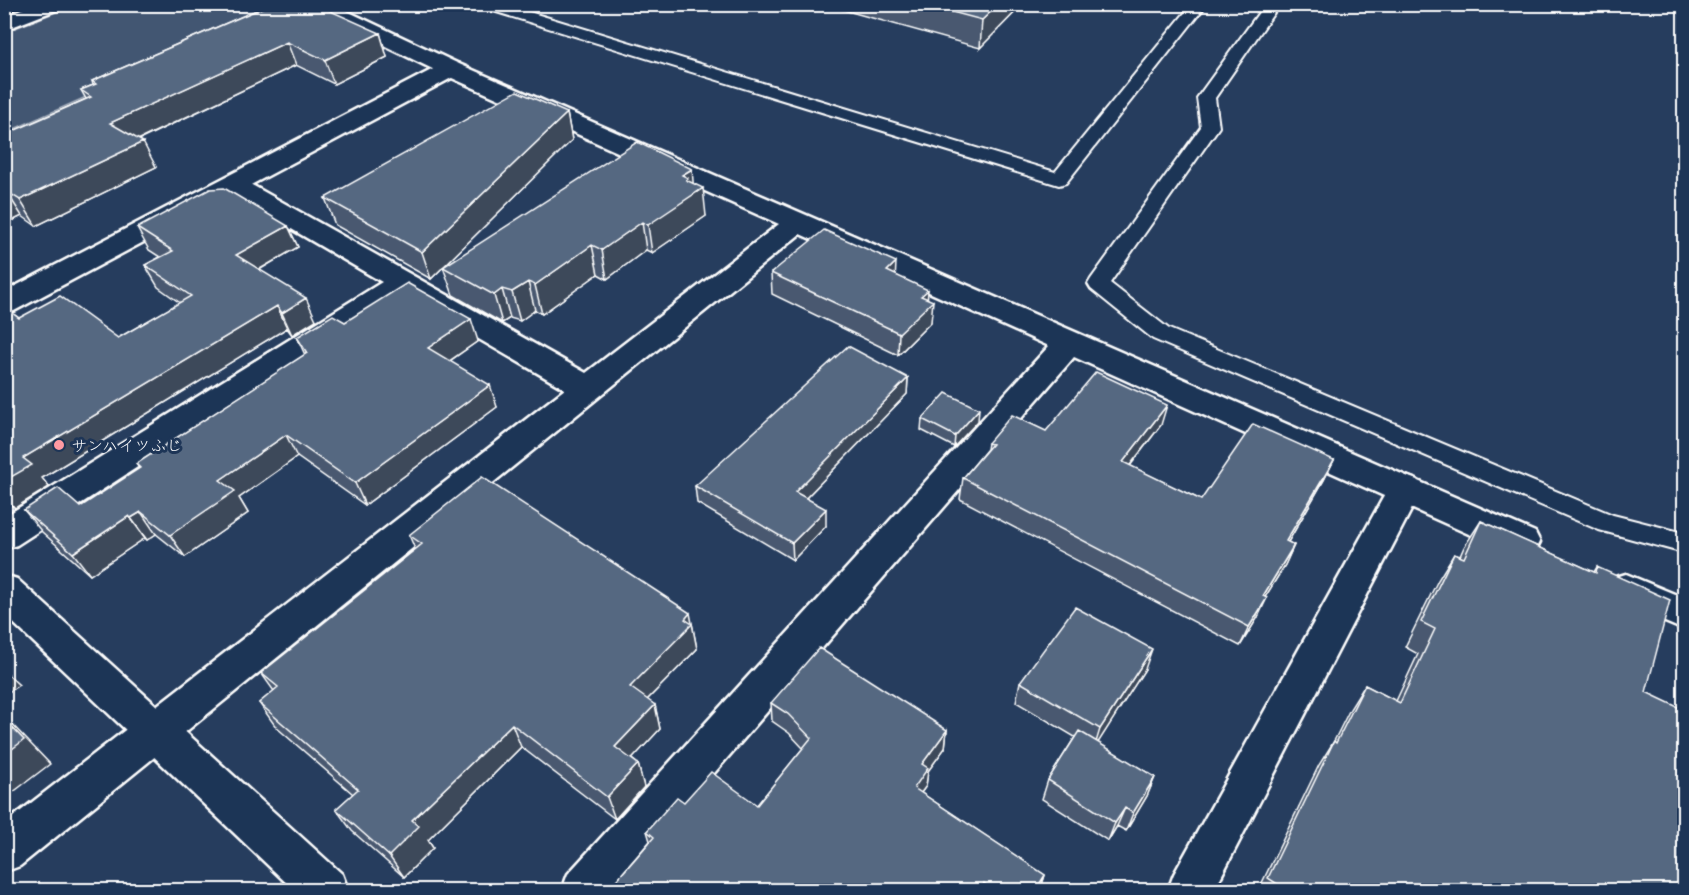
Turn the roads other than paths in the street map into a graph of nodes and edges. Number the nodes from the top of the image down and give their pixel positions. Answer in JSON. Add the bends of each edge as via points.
{"nodes":[{"id":1,"x":54,"y":4,"type":"edge"},
{"id":2,"x":485,"y":4,"type":"edge"},
{"id":3,"x":1200,"y":4,"type":"edge"},
{"id":4,"x":1273,"y":4,"type":"edge"},
{"id":5,"x":305,"y":8,"type":"edge"},
{"id":6,"x":4,"y":24,"type":"edge"},
{"id":7,"x":451,"y":69,"type":"junction"},
{"id":8,"x":232,"y":184,"type":"junction"},
{"id":9,"x":800,"y":222,"type":"junction"},
{"id":10,"x":403,"y":282,"type":"junction"},
{"id":11,"x":4,"y":304,"type":"edge"},
{"id":12,"x":1070,"y":342,"type":"junction"},
{"id":13,"x":589,"y":388,"type":"junction"},
{"id":14,"x":1405,"y":489,"type":"junction"},
{"id":15,"x":4,"y":535,"type":"edge"},
{"id":16,"x":1684,"y":543,"type":"edge"},
{"id":17,"x":1545,"y":552,"type":"edge"},
{"id":18,"x":1598,"y":576,"type":"edge"},
{"id":19,"x":4,"y":590,"type":"edge"},
{"id":20,"x":1684,"y":615,"type":"edge"},
{"id":21,"x":156,"y":732,"type":"junction"},
{"id":22,"x":4,"y":852,"type":"edge"},
{"id":23,"x":326,"y":891,"type":"edge"},
{"id":24,"x":584,"y":891,"type":"edge"},
{"id":25,"x":1190,"y":891,"type":"edge"}],
"edges":[{"from":1,"to":6,"type":"street"},
{"from":2,"to":3,"type":"lane","via":[[1059,179]]},
{"from":4,"to":16,"type":"lane","via":[[1206,98],[1210,127],[1098,284],[1161,334],[1608,523]]},
{"from":5,"to":7,"type":"street"},
{"from":7,"to":8,"type":"street"},
{"from":7,"to":9,"type":"street"},
{"from":8,"to":10,"type":"street"},
{"from":8,"to":11,"type":"street"},
{"from":9,"to":12,"type":"street"},
{"from":9,"to":13,"type":"street"},
{"from":10,"to":13,"type":"street"},
{"from":10,"to":15,"type":"street"},
{"from":12,"to":14,"type":"street"},
{"from":12,"to":24,"type":"street"},
{"from":13,"to":21,"type":"street"},
{"from":14,"to":17,"type":"street"},
{"from":14,"to":25,"type":"street"},
{"from":18,"to":20,"type":"street"},
{"from":19,"to":21,"type":"street"},
{"from":21,"to":22,"type":"street"},
{"from":21,"to":23,"type":"street"}]}
